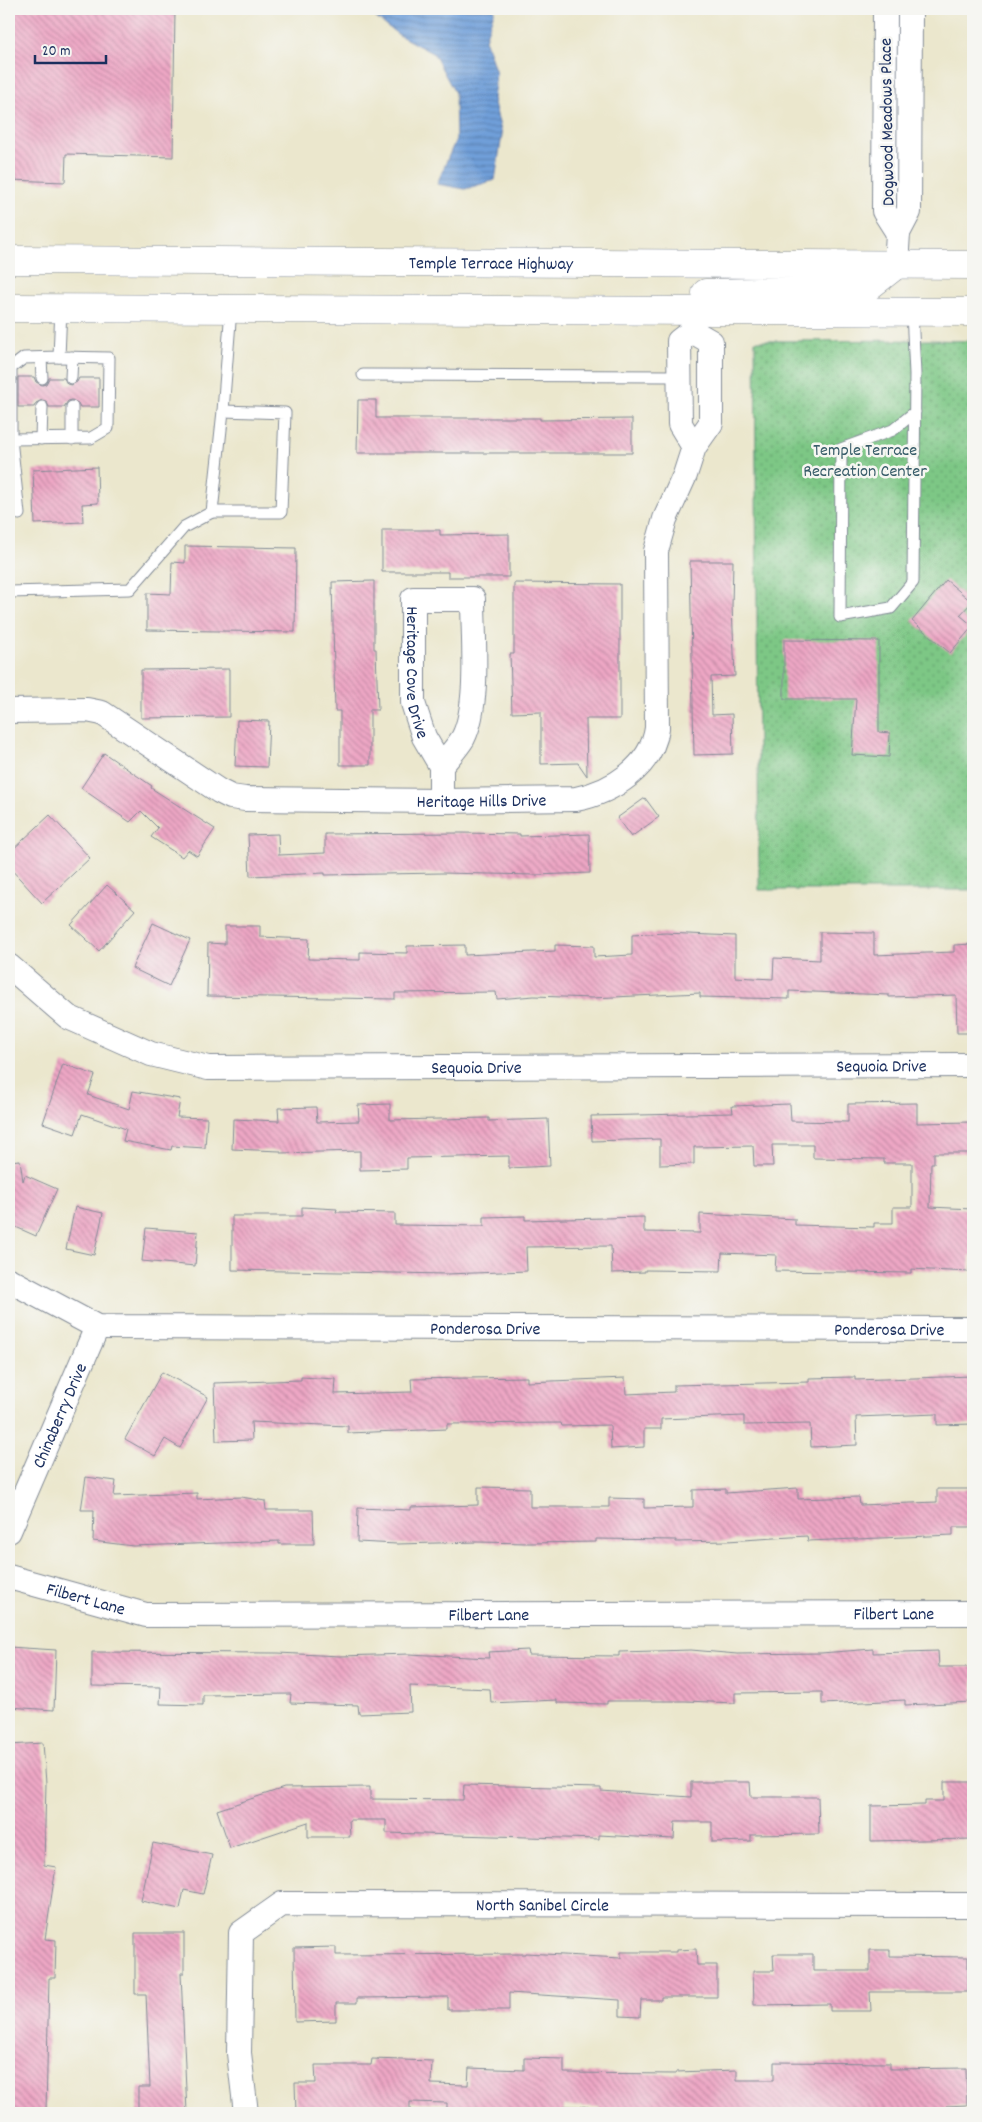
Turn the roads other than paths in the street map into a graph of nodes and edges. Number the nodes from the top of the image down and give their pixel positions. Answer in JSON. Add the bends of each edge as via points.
{"nodes":[{"id":1,"x":885,"y":9,"type":"edge"},
{"id":2,"x":910,"y":9,"type":"edge"},
{"id":3,"x":898,"y":233,"type":"junction"},
{"id":4,"x":9,"y":260,"type":"edge"},
{"id":5,"x":896,"y":265,"type":"junction"},
{"id":6,"x":973,"y":266,"type":"edge"},
{"id":7,"x":9,"y":308,"type":"edge"},
{"id":8,"x":61,"y":308,"type":"junction"},
{"id":9,"x":231,"y":309,"type":"junction"},
{"id":10,"x":912,"y":312,"type":"junction"},
{"id":11,"x":973,"y":312,"type":"edge"},
{"id":12,"x":692,"y":321,"type":"junction"},
{"id":13,"x":59,"y":357,"type":"junction"},
{"id":14,"x":72,"y":357,"type":"junction"},
{"id":15,"x":41,"y":358,"type":"junction"},
{"id":16,"x":363,"y":375,"type":"dead end"},
{"id":17,"x":679,"y":376,"type":"junction"},
{"id":18,"x":42,"y":378,"type":"dead end"},
{"id":19,"x":71,"y":378,"type":"dead end"},
{"id":20,"x":42,"y":407,"type":"dead end"},
{"id":21,"x":72,"y":407,"type":"dead end"},
{"id":22,"x":223,"y":411,"type":"junction"},
{"id":23,"x":915,"y":412,"type":"junction"},
{"id":24,"x":10,"y":439,"type":"edge"},
{"id":25,"x":41,"y":439,"type":"junction"},
{"id":26,"x":72,"y":439,"type":"junction"},
{"id":27,"x":694,"y":446,"type":"junction"},
{"id":28,"x":212,"y":512,"type":"junction"},
{"id":29,"x":19,"y":514,"type":"dead end"},
{"id":30,"x":9,"y":592,"type":"edge"},
{"id":31,"x":9,"y":710,"type":"edge"},
{"id":32,"x":441,"y":766,"type":"junction"},
{"id":33,"x":441,"y":800,"type":"junction"},
{"id":34,"x":9,"y":966,"type":"edge"},
{"id":35,"x":973,"y":1065,"type":"edge"},
{"id":36,"x":9,"y":1280,"type":"edge"},
{"id":37,"x":96,"y":1326,"type":"junction"},
{"id":38,"x":973,"y":1329,"type":"edge"},
{"id":39,"x":9,"y":1531,"type":"edge"},
{"id":40,"x":9,"y":1577,"type":"edge"},
{"id":41,"x":973,"y":1613,"type":"edge"},
{"id":42,"x":973,"y":1905,"type":"edge"},
{"id":43,"x":246,"y":2113,"type":"edge"}],
"edges":[{"from":1,"to":3,"type":"street","name":"Dogwood Meadows Place","via":[[884,211]]},
{"from":2,"to":3,"type":"street","name":"Dogwood Meadows Place","via":[[909,212]]},
{"from":3,"to":5,"type":"street","name":"Dogwood Meadows Place"},
{"from":4,"to":5,"type":"main road","name":"Temple Terrace Highway"},
{"from":5,"to":6,"type":"main road","name":"Temple Terrace Highway"},
{"from":5,"to":12,"type":"main road","via":[[864,290],[704,293]]},
{"from":7,"to":8,"type":"main road"},
{"from":8,"to":9,"type":"main road"},
{"from":8,"to":13,"type":"lane"},
{"from":9,"to":12,"type":"main road"},
{"from":9,"to":22,"type":"lane"},
{"from":10,"to":11,"type":"main road"},
{"from":10,"to":12,"type":"main road"},
{"from":10,"to":23,"type":"lane"},
{"from":12,"to":17,"type":"street","via":[[679,341]]},
{"from":12,"to":27,"type":"street","name":"Heritage Hills Drive","via":[[711,342],[711,423]]},
{"from":13,"to":14,"type":"lane"},
{"from":13,"to":15,"type":"lane"},
{"from":14,"to":19,"type":"lane"},
{"from":14,"to":26,"type":"lane","via":[[109,358],[108,428],[91,438]]},
{"from":15,"to":18,"type":"lane"},
{"from":15,"to":24,"type":"lane","via":[[24,358],[10,368]]},
{"from":16,"to":17,"type":"lane"},
{"from":17,"to":27,"type":"street","via":[[680,424]]},
{"from":20,"to":25,"type":"lane"},
{"from":21,"to":26,"type":"lane"},
{"from":22,"to":28,"type":"lane"},
{"from":22,"to":28,"type":"lane","via":[[285,413],[281,512]]},
{"from":23,"to":23,"type":"lane","via":[[913,582],[891,608],[840,617],[841,448],[893,430]]},
{"from":24,"to":25,"type":"lane"},
{"from":24,"to":29,"type":"lane"},
{"from":25,"to":26,"type":"lane"},
{"from":27,"to":33,"type":"street","name":"Heritage Hills Drive","via":[[656,551],[657,728],[648,756],[621,780],[590,796],[576,799]]},
{"from":28,"to":30,"type":"lane","via":[[184,527],[130,589]]},
{"from":31,"to":33,"type":"street","name":"Heritage Hills Drive","via":[[87,710],[102,713],[231,797]]},
{"from":32,"to":32,"type":"street","name":"Heritage Cove Drive","via":[[462,739],[470,720],[473,700],[473,599],[413,599],[413,703],[424,737]]},
{"from":32,"to":33,"type":"street"},
{"from":34,"to":35,"type":"street","name":"Sequoia Drive","via":[[68,1018],[151,1054],[208,1068]]},
{"from":36,"to":37,"type":"street","name":"Ponderosa Drive"},
{"from":37,"to":38,"type":"street","name":"Ponderosa Drive"},
{"from":37,"to":39,"type":"street","name":"Chinaberry Drive"},
{"from":40,"to":41,"type":"street","name":"Filbert Lane","via":[[146,1615]]},
{"from":42,"to":43,"type":"street","name":"North Sanibel Circle","via":[[282,1904],[241,1933],[239,2053]]}]}
